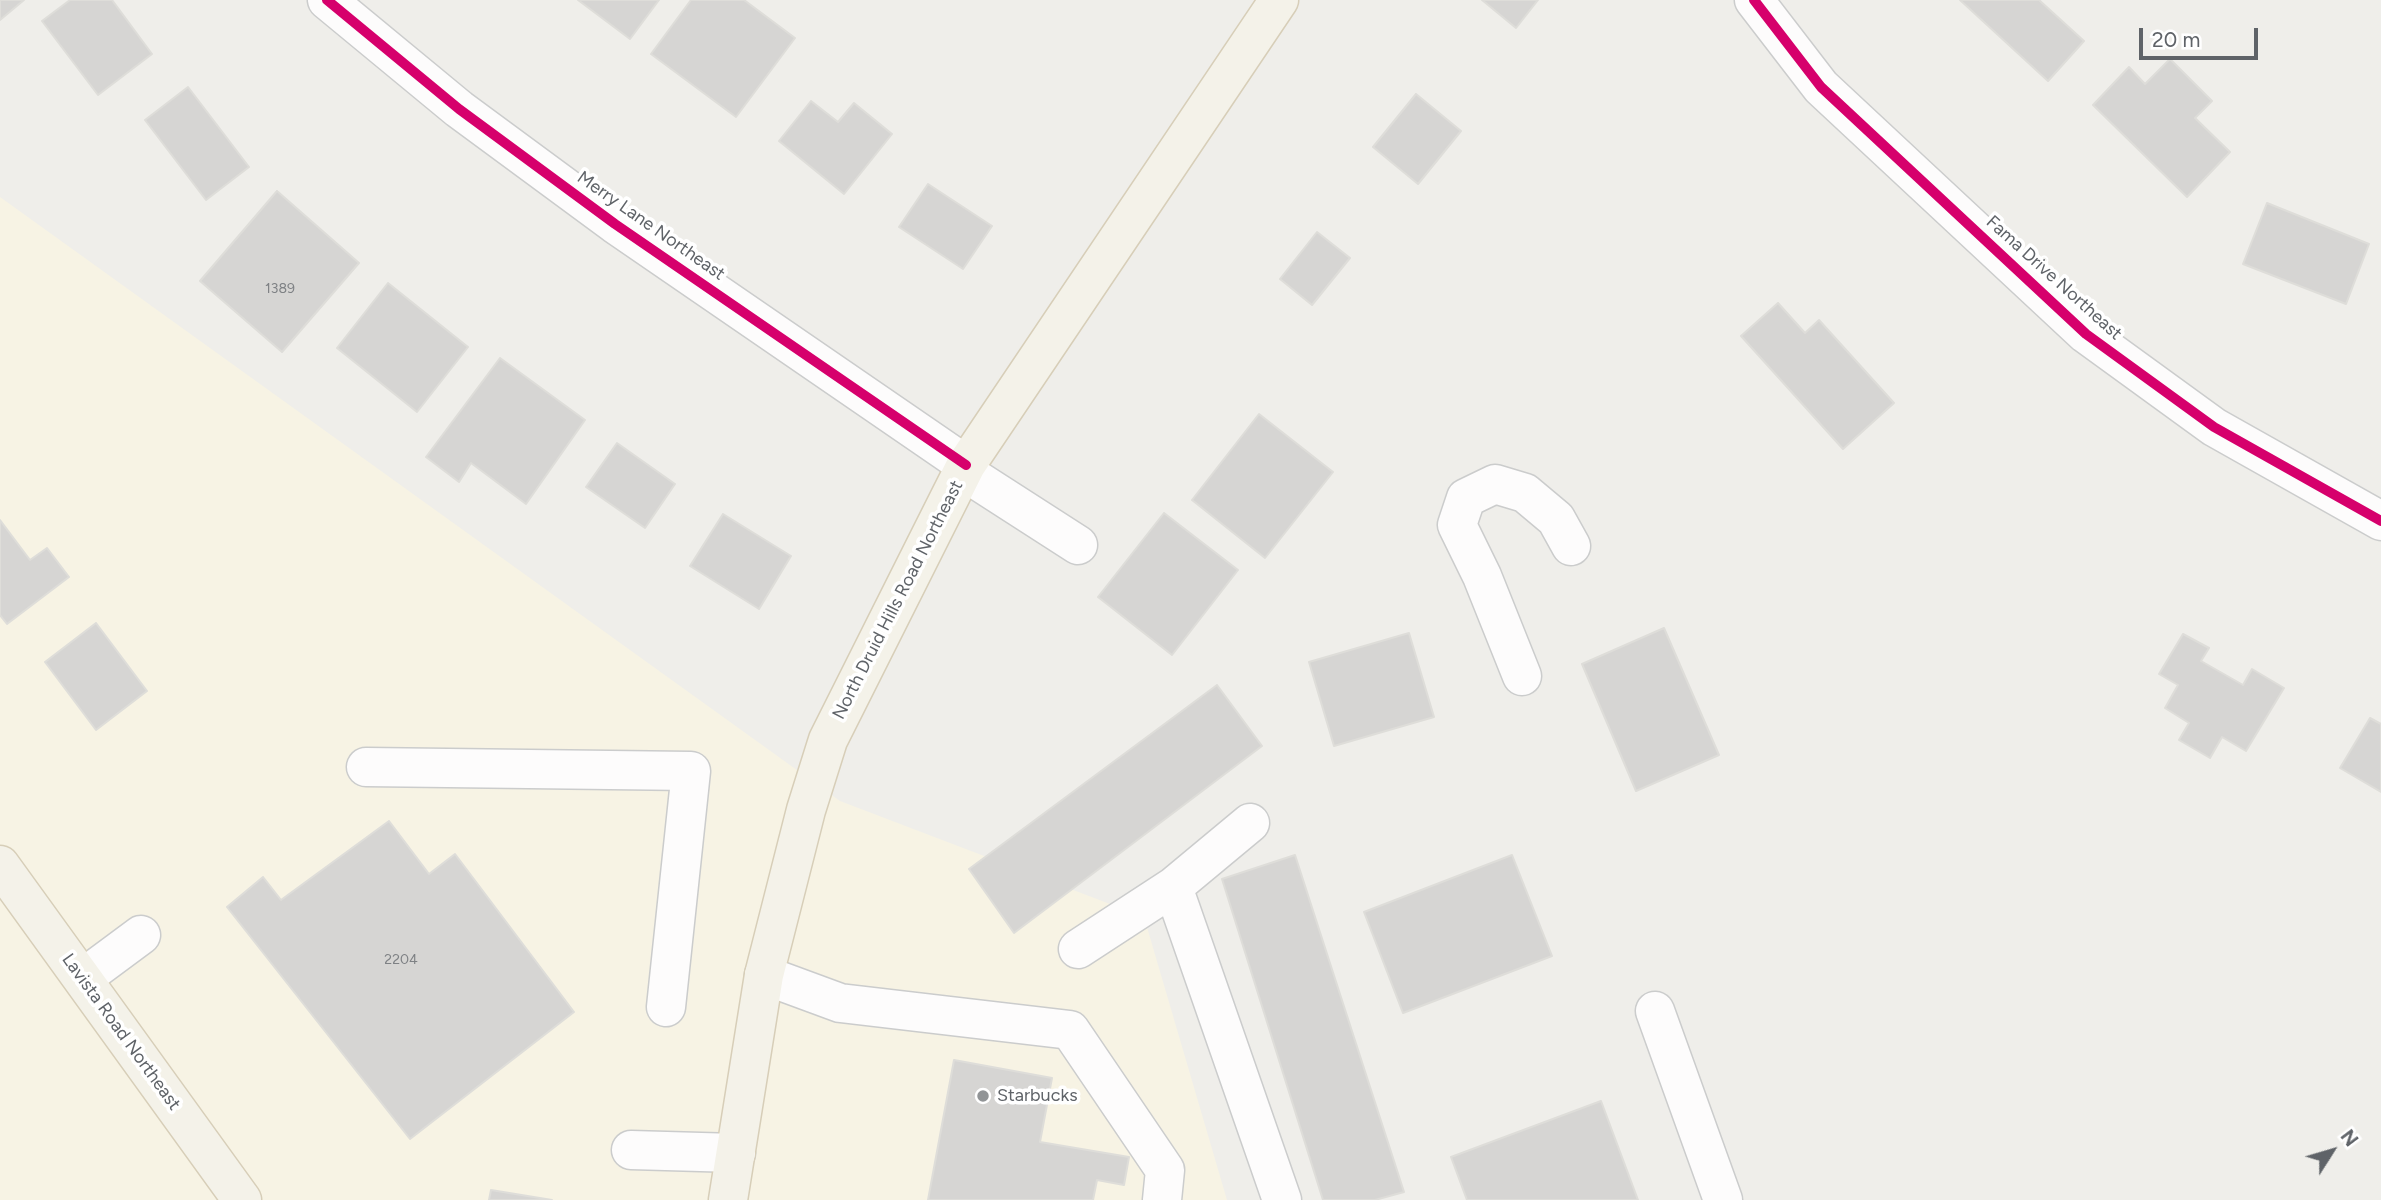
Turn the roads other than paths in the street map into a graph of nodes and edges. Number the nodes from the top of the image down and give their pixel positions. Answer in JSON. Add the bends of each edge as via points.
{"nodes":[{"id":1,"x":327,"y":0,"type":"edge"},
{"id":2,"x":1279,"y":0,"type":"edge"},
{"id":3,"x":1754,"y":0,"type":"edge"},
{"id":4,"x":964,"y":468,"type":"junction"},
{"id":5,"x":2381,"y":521,"type":"edge"},
{"id":6,"x":1078,"y":545,"type":"dead end"},
{"id":7,"x":1571,"y":546,"type":"dead end"},
{"id":8,"x":1522,"y":676,"type":"dead end"},
{"id":9,"x":366,"y":767,"type":"dead end"},
{"id":10,"x":1250,"y":823,"type":"dead end"},
{"id":11,"x":0,"y":865,"type":"edge"},
{"id":12,"x":1174,"y":887,"type":"junction"},
{"id":13,"x":141,"y":935,"type":"dead end"},
{"id":14,"x":1078,"y":949,"type":"dead end"},
{"id":15,"x":764,"y":975,"type":"junction"},
{"id":16,"x":83,"y":978,"type":"junction"},
{"id":17,"x":666,"y":1007,"type":"dead end"},
{"id":18,"x":1655,"y":1011,"type":"dead end"},
{"id":19,"x":631,"y":1150,"type":"dead end"},
{"id":20,"x":736,"y":1153,"type":"junction"},
{"id":21,"x":242,"y":1200,"type":"edge"},
{"id":22,"x":728,"y":1200,"type":"edge"},
{"id":23,"x":1162,"y":1200,"type":"edge"},
{"id":24,"x":1282,"y":1200,"type":"edge"},
{"id":25,"x":1723,"y":1200,"type":"edge"}],
"edges":[{"from":1,"to":4,"type":"street","name":"Merry Lane Northeast","via":[[459,109],[615,224]]},
{"from":2,"to":4,"type":"main road","name":"North Druid Hills Road Northeast"},
{"from":3,"to":5,"type":"street","name":"Fama Drive Northeast","via":[[1821,87],[2086,334],[2214,428]]},
{"from":4,"to":6,"type":"street","name":"Merry Lane Northeast"},
{"from":4,"to":15,"type":"main road","name":"North Druid Hills Road Northeast","via":[[828,740]]},
{"from":7,"to":8,"type":"street","via":[[1556,519],[1525,493],[1495,484],[1466,498],[1457,525]]},
{"from":9,"to":17,"type":"street","via":[[691,771]]},
{"from":10,"to":12,"type":"street"},
{"from":11,"to":16,"type":"main road","name":"Lavista Road Northeast"},
{"from":12,"to":14,"type":"street"},
{"from":12,"to":24,"type":"street"},
{"from":13,"to":16,"type":"street"},
{"from":15,"to":20,"type":"main road","name":"North Druid Hills Road Northeast"},
{"from":15,"to":23,"type":"street","via":[[840,1003],[1070,1030],[1165,1170]]},
{"from":16,"to":21,"type":"main road","name":"Lavista Road Northeast"},
{"from":18,"to":25,"type":"street"},
{"from":19,"to":20,"type":"street"},
{"from":20,"to":22,"type":"main road","name":"North Druid Hills Road Northeast"}]}
